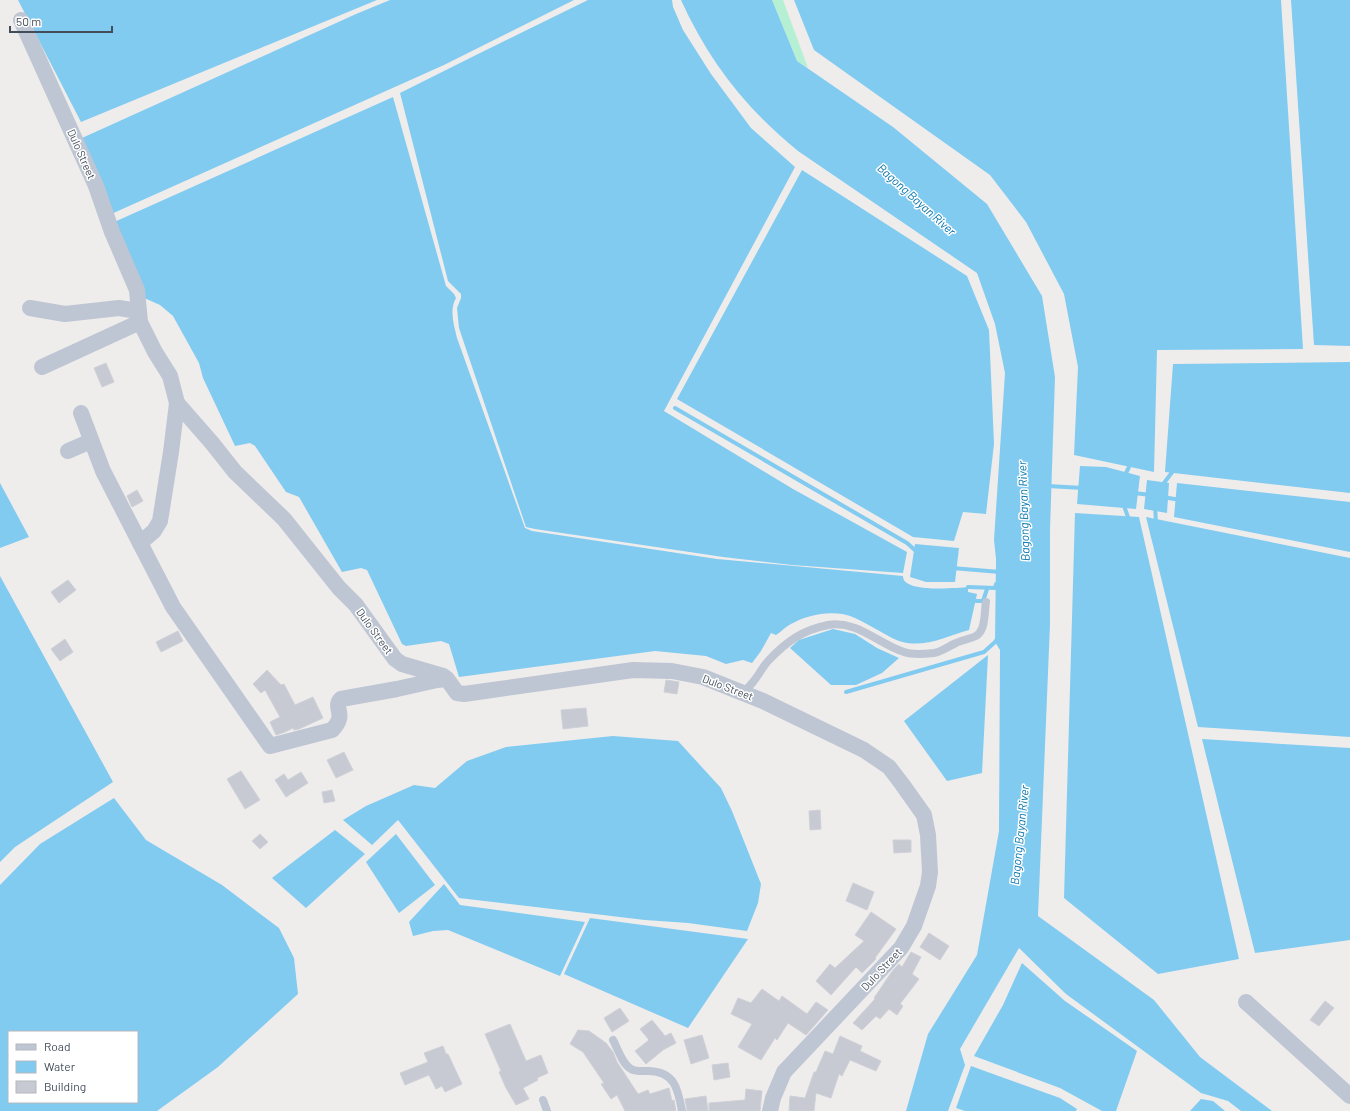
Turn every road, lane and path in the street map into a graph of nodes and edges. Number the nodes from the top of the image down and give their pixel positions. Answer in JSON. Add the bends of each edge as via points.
{"nodes":[{"id":1,"x":21,"y":20,"type":"dead end"},
{"id":2,"x":30,"y":308,"type":"dead end"},
{"id":3,"x":139,"y":317,"type":"junction"},
{"id":4,"x":42,"y":367,"type":"dead end"},
{"id":5,"x":177,"y":403,"type":"junction"},
{"id":6,"x":81,"y":413,"type":"dead end"},
{"id":7,"x":91,"y":441,"type":"junction"},
{"id":8,"x":68,"y":451,"type":"dead end"},
{"id":9,"x":140,"y":543,"type":"junction"},
{"id":10,"x":986,"y":602,"type":"dead end"},
{"id":11,"x":447,"y":678,"type":"junction"},
{"id":12,"x":743,"y":693,"type":"junction"},
{"id":13,"x":1246,"y":1002,"type":"dead end"},
{"id":14,"x":613,"y":1040,"type":"dead end"},
{"id":15,"x":1350,"y":1096,"type":"edge"},
{"id":16,"x":543,"y":1100,"type":"dead end"},
{"id":17,"x":547,"y":1111,"type":"edge"},
{"id":18,"x":682,"y":1111,"type":"edge"},
{"id":19,"x":770,"y":1111,"type":"edge"}],
"edges":[{"from":1,"to":3,"type":"street","name":"Dulo Street","via":[[96,186],[137,290]]},
{"from":2,"to":3,"type":"street","via":[[65,314],[119,308]]},
{"from":3,"to":4,"type":"street"},
{"from":3,"to":5,"type":"street","via":[[155,352],[170,376]]},
{"from":5,"to":9,"type":"street","via":[[172,452],[160,521],[154,531]]},
{"from":5,"to":11,"type":"street","name":"Dulo Street","via":[[235,472],[284,519],[339,588],[356,605],[396,659],[402,664]]},
{"from":6,"to":7,"type":"street"},
{"from":7,"to":8,"type":"street"},
{"from":7,"to":9,"type":"street","via":[[102,471]]},
{"from":9,"to":11,"type":"street","via":[[173,607],[270,746],[332,730],[341,716],[338,705],[340,699]]},
{"from":10,"to":12,"type":"lane","via":[[983,628],[980,632],[935,653],[904,653],[867,632],[846,626],[828,625],[799,634],[768,660]]},
{"from":11,"to":12,"type":"street","name":"Dulo Street","via":[[457,693],[464,694],[633,670],[672,671],[703,677]]},
{"from":12,"to":19,"type":"street","name":"Dulo Street","via":[[864,750],[889,767],[924,815],[928,835],[930,872],[914,926],[901,948],[784,1072]]},
{"from":13,"to":15,"type":"street"},
{"from":14,"to":18,"type":"lane","via":[[627,1066],[632,1070],[659,1071],[666,1074],[678,1091]]},
{"from":16,"to":17,"type":"lane"}]}
